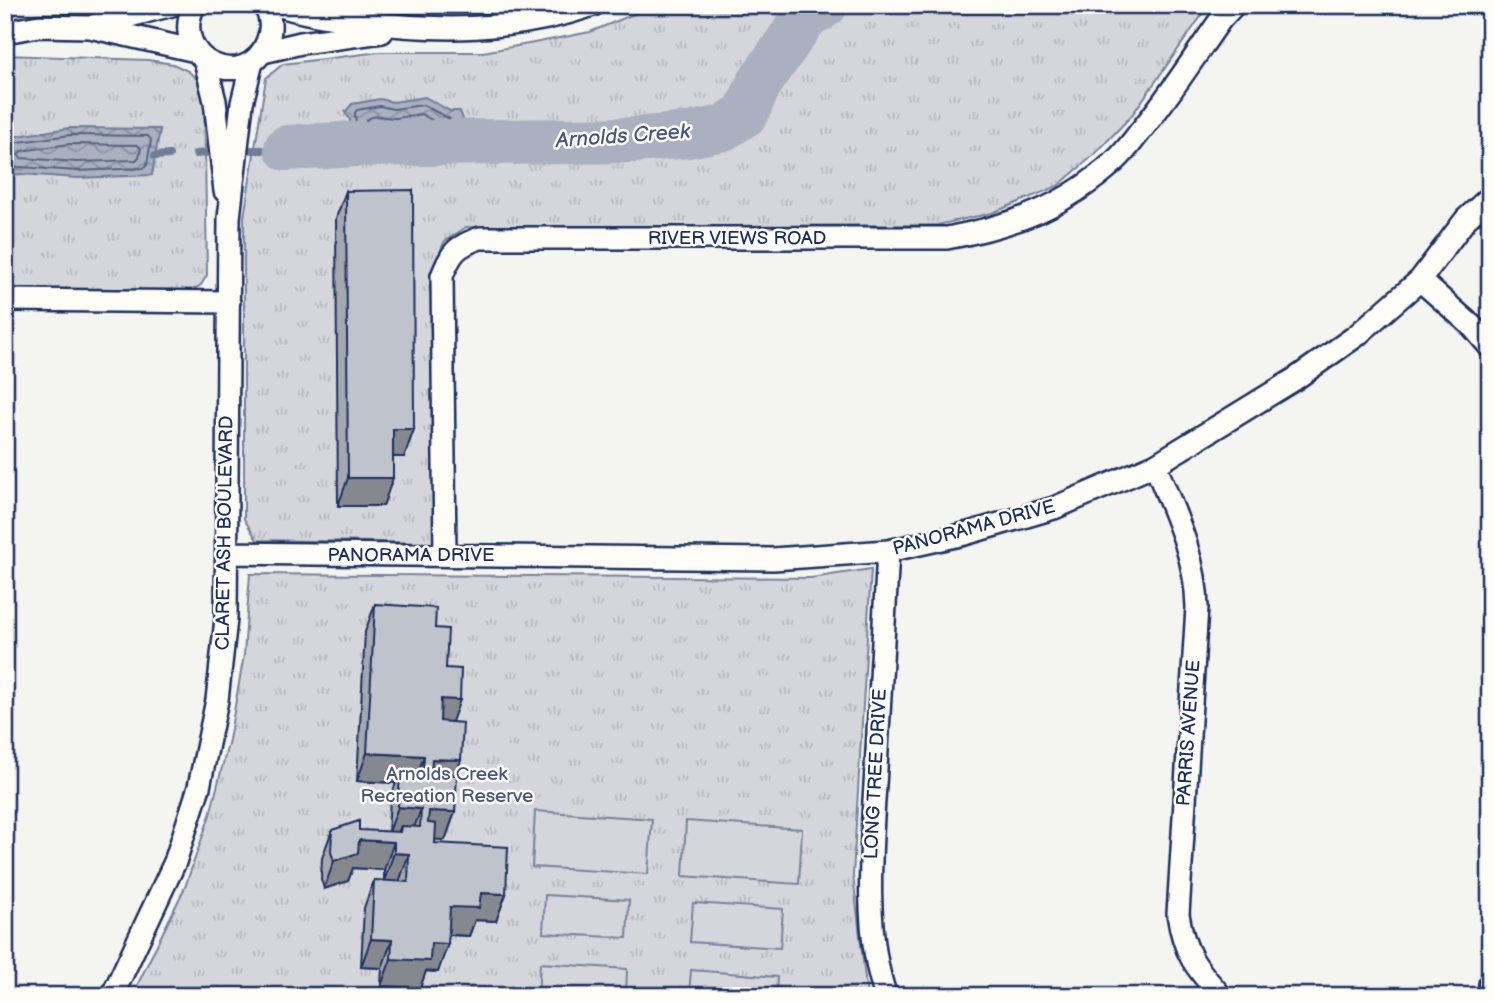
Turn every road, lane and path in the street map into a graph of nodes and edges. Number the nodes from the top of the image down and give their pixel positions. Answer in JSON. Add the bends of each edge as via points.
{"nodes":[{"id":1,"x":172,"y":5,"type":"edge"},
{"id":2,"x":194,"y":5,"type":"edge"},
{"id":3,"x":264,"y":5,"type":"edge"},
{"id":4,"x":278,"y":5,"type":"edge"},
{"id":5,"x":593,"y":5,"type":"edge"},
{"id":6,"x":1234,"y":5,"type":"edge"},
{"id":7,"x":5,"y":21,"type":"edge"},
{"id":8,"x":39,"y":26,"type":"junction"},
{"id":9,"x":90,"y":27,"type":"junction"},
{"id":10,"x":408,"y":28,"type":"junction"},
{"id":11,"x":5,"y":32,"type":"edge"},
{"id":12,"x":201,"y":56,"type":"junction"},
{"id":13,"x":258,"y":57,"type":"junction"},
{"id":14,"x":1490,"y":197,"type":"edge"},
{"id":15,"x":229,"y":218,"type":"junction"},
{"id":16,"x":1420,"y":280,"type":"junction"},
{"id":17,"x":5,"y":300,"type":"edge"},
{"id":18,"x":229,"y":302,"type":"junction"},
{"id":19,"x":1490,"y":347,"type":"edge"},
{"id":20,"x":1155,"y":465,"type":"junction"},
{"id":21,"x":888,"y":551,"type":"junction"},
{"id":22,"x":228,"y":553,"type":"junction"},
{"id":23,"x":444,"y":555,"type":"junction"},
{"id":24,"x":1490,"y":984,"type":"edge"},
{"id":25,"x":112,"y":996,"type":"edge"},
{"id":26,"x":886,"y":996,"type":"edge"},
{"id":27,"x":1221,"y":996,"type":"edge"},
{"id":28,"x":1489,"y":996,"type":"edge"}],
"edges":[{"from":1,"to":9,"type":"street"},
{"from":2,"to":12,"type":"street","name":"CLARET ASH BOULEVARD","via":[[188,30]]},
{"from":3,"to":13,"type":"street","name":"CLARET ASH BOULEVARD","via":[[271,25]]},
{"from":4,"to":10,"type":"street","via":[[318,16]]},
{"from":5,"to":10,"type":"street","via":[[560,17],[500,26]]},
{"from":6,"to":23,"type":"street","name":"RIVER VIEWS ROAD","via":[[1116,160],[1072,194],[993,229],[947,238],[480,238],[463,244],[449,258],[442,276]]},
{"from":7,"to":8,"type":"street"},
{"from":8,"to":9,"type":"street"},
{"from":8,"to":11,"type":"street"},
{"from":9,"to":12,"type":"street"},
{"from":10,"to":13,"type":"street","via":[[301,43]]},
{"from":12,"to":13,"type":"street","via":[[225,69],[240,68]]},
{"from":12,"to":15,"type":"street","name":"CLARET ASH BOULEVARD","via":[[215,101]]},
{"from":13,"to":15,"type":"street","name":"CLARET ASH BOULEVARD","via":[[242,103]]},
{"from":14,"to":16,"type":"street","name":"PANORAMA DRIVE","via":[[1466,219]]},
{"from":15,"to":18,"type":"street","name":"CLARET ASH BOULEVARD"},
{"from":16,"to":19,"type":"street"},
{"from":16,"to":20,"type":"street","name":"PANORAMA DRIVE","via":[[1356,336],[1295,379]]},
{"from":17,"to":18,"type":"street"},
{"from":18,"to":22,"type":"street","name":"CLARET ASH BOULEVARD"},
{"from":20,"to":21,"type":"street","name":"PANORAMA DRIVE","via":[[1054,508]]},
{"from":20,"to":27,"type":"street","name":"PARRIS AVENUE","via":[[1190,551],[1197,583],[1178,914],[1182,940],[1196,968]]},
{"from":21,"to":23,"type":"street","name":"PANORAMA DRIVE","via":[[773,559]]},
{"from":21,"to":26,"type":"street","name":"LONG TREE DRIVE","via":[[870,876]]},
{"from":22,"to":23,"type":"street","name":"PANORAMA DRIVE"},
{"from":22,"to":25,"type":"street","name":"CLARET ASH BOULEVARD","via":[[217,700],[199,788],[175,862]]},
{"from":24,"to":28,"type":"street"}]}
